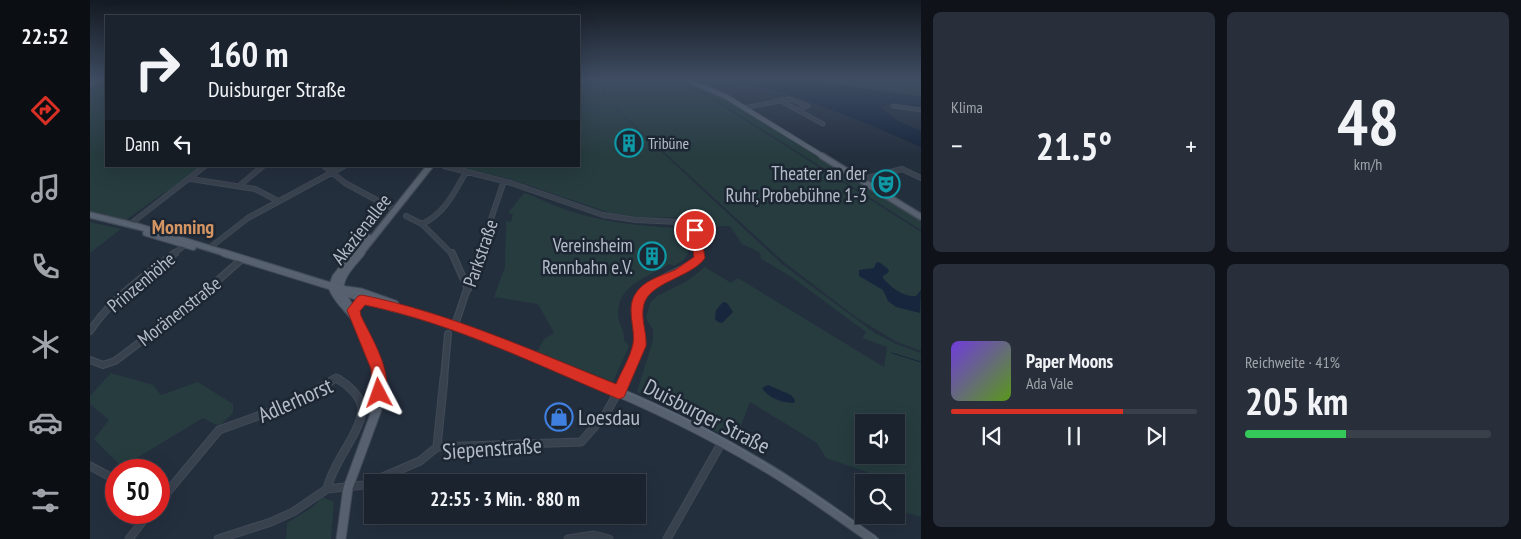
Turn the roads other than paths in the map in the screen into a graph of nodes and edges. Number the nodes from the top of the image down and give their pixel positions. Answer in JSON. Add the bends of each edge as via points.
{"nodes":[{"id":1,"x":739,"y":105,"type":"edge"},
{"id":2,"x":759,"y":105,"type":"edge"},
{"id":3,"x":788,"y":105,"type":"edge"},
{"id":4,"x":806,"y":105,"type":"edge"},
{"id":5,"x":893,"y":106,"type":"dead end"},
{"id":6,"x":744,"y":108,"type":"junction"},
{"id":7,"x":797,"y":110,"type":"junction"},
{"id":8,"x":921,"y":110,"type":"edge"},
{"id":9,"x":823,"y":124,"type":"dead end"},
{"id":10,"x":204,"y":167,"type":"edge"},
{"id":11,"x":262,"y":167,"type":"edge"},
{"id":12,"x":325,"y":167,"type":"edge"},
{"id":13,"x":342,"y":167,"type":"edge"},
{"id":14,"x":424,"y":167,"type":"edge"},
{"id":15,"x":429,"y":167,"type":"edge"},
{"id":16,"x":448,"y":167,"type":"edge"},
{"id":17,"x":466,"y":172,"type":"junction"},
{"id":18,"x":332,"y":174,"type":"junction"},
{"id":19,"x":921,"y":178,"type":"edge"},
{"id":20,"x":191,"y":179,"type":"junction"},
{"id":21,"x":860,"y":180,"type":"junction"},
{"id":22,"x":504,"y":181,"type":"junction"},
{"id":23,"x":239,"y":186,"type":"junction"},
{"id":24,"x":278,"y":200,"type":"junction"},
{"id":25,"x":393,"y":209,"type":"junction"},
{"id":26,"x":90,"y":215,"type":"edge"},
{"id":27,"x":406,"y":216,"type":"dead end"},
{"id":28,"x":921,"y":217,"type":"edge"},
{"id":29,"x":422,"y":224,"type":"junction"},
{"id":30,"x":128,"y":225,"type":"junction"},
{"id":31,"x":188,"y":243,"type":"junction"},
{"id":32,"x":208,"y":249,"type":"junction"},
{"id":33,"x":242,"y":259,"type":"junction"},
{"id":34,"x":332,"y":287,"type":"junction"},
{"id":35,"x":340,"y":289,"type":"junction"},
{"id":36,"x":468,"y":289,"type":"junction"},
{"id":37,"x":362,"y":300,"type":"junction"},
{"id":38,"x":400,"y":307,"type":"junction"},
{"id":39,"x":354,"y":313,"type":"junction"},
{"id":40,"x":92,"y":322,"type":"edge"},
{"id":41,"x":455,"y":325,"type":"junction"},
{"id":42,"x":90,"y":331,"type":"edge"},
{"id":43,"x":448,"y":334,"type":"dead end"},
{"id":44,"x":90,"y":360,"type":"edge"},
{"id":45,"x":619,"y":392,"type":"junction"},
{"id":46,"x":722,"y":442,"type":"junction"},
{"id":47,"x":437,"y":447,"type":"junction"},
{"id":48,"x":90,"y":466,"type":"edge"},
{"id":49,"x":105,"y":474,"type":"edge"},
{"id":50,"x":348,"y":487,"type":"junction"},
{"id":51,"x":170,"y":489,"type":"edge"},
{"id":52,"x":327,"y":489,"type":"junction"},
{"id":53,"x":141,"y":524,"type":"edge"},
{"id":54,"x":129,"y":539,"type":"edge"},
{"id":55,"x":218,"y":539,"type":"edge"},
{"id":56,"x":342,"y":539,"type":"edge"},
{"id":57,"x":568,"y":539,"type":"edge"},
{"id":58,"x":608,"y":539,"type":"edge"},
{"id":59,"x":667,"y":539,"type":"edge"},
{"id":60,"x":872,"y":539,"type":"edge"}],
"edges":[{"from":1,"to":6,"type":"main road"},
{"from":2,"to":6,"type":"street"},
{"from":3,"to":7,"type":"street"},
{"from":4,"to":7,"type":"street","via":[[808,106]]},
{"from":5,"to":8,"type":"street"},
{"from":6,"to":21,"type":"main road"},
{"from":7,"to":9,"type":"street"},
{"from":10,"to":20,"type":"street"},
{"from":11,"to":23,"type":"street"},
{"from":12,"to":18,"type":"street"},
{"from":13,"to":18,"type":"street"},
{"from":14,"to":25,"type":"main road","name":"Akazienallee"},
{"from":15,"to":25,"type":"main road","name":"Akazienallee"},
{"from":16,"to":17,"type":"street"},
{"from":17,"to":22,"type":"street"},
{"from":17,"to":29,"type":"street","via":[[440,213]]},
{"from":18,"to":24,"type":"street"},
{"from":18,"to":25,"type":"street"},
{"from":19,"to":21,"type":"street","via":[[902,169]]},
{"from":20,"to":23,"type":"street"},
{"from":20,"to":30,"type":"street"},
{"from":21,"to":28,"type":"main road"},
{"from":22,"to":36,"type":"street","name":"Parkstraße"},
{"from":22,"to":45,"type":"street","name":"Siepenstraße","via":[[603,215],[679,222],[691,225],[695,230],[700,258],[643,292],[636,314],[639,346]]},
{"from":23,"to":24,"type":"street","via":[[258,190]]},
{"from":24,"to":32,"type":"street"},
{"from":25,"to":34,"type":"main road","name":"Akazienallee","via":[[343,268]]},
{"from":25,"to":35,"type":"main road","name":"Akazienallee","via":[[345,273]]},
{"from":26,"to":30,"type":"main road","name":"Duisburger Straße"},
{"from":27,"to":29,"type":"street"},
{"from":29,"to":36,"type":"street","via":[[454,255]]},
{"from":30,"to":31,"type":"main road","name":"Duisburger Straße"},
{"from":31,"to":32,"type":"main road","name":"Duisburger Straße"},
{"from":31,"to":40,"type":"street","name":"Prinzenhöhe"},
{"from":32,"to":33,"type":"main road","name":"Duisburger Straße"},
{"from":33,"to":34,"type":"main road","name":"Duisburger Straße"},
{"from":33,"to":44,"type":"street","name":"Moränenstraße","via":[[192,304],[115,361],[103,365]]},
{"from":34,"to":35,"type":"main road","name":"Duisburger Straße"},
{"from":34,"to":39,"type":"main road","via":[[335,296]]},
{"from":35,"to":37,"type":"main road","name":"Duisburger Straße"},
{"from":35,"to":38,"type":"main road","name":"Duisburger Straße","via":[[361,292]]},
{"from":35,"to":39,"type":"main road"},
{"from":36,"to":41,"type":"street","name":"Parkstraße"},
{"from":37,"to":38,"type":"main road","name":"Duisburger Straße"},
{"from":37,"to":39,"type":"main road"},
{"from":38,"to":41,"type":"main road","name":"Duisburger Straße"},
{"from":39,"to":50,"type":"main road","via":[[378,369],[379,388],[373,424]]},
{"from":40,"to":42,"type":"street","name":"Prinzenhöhe"},
{"from":41,"to":45,"type":"main road","name":"Duisburger Straße"},
{"from":43,"to":47,"type":"street"},
{"from":45,"to":46,"type":"main road","name":"Duisburger Straße"},
{"from":45,"to":47,"type":"street","name":"Siepenstraße","via":[[598,424],[575,444]]},
{"from":46,"to":59,"type":"street"},
{"from":46,"to":60,"type":"main road","name":"Duisburger Straße","via":[[802,490]]},
{"from":47,"to":50,"type":"street","name":"Siepenstraße","via":[[420,461],[364,485]]},
{"from":48,"to":49,"type":"street"},
{"from":50,"to":52,"type":"street","name":"Siepenstraße"},
{"from":50,"to":56,"type":"main road"},
{"from":51,"to":52,"type":"street","name":"Adlerhorst","via":[[219,430],[294,403],[336,378],[362,406],[355,429],[329,475]]},
{"from":52,"to":55,"type":"street","via":[[286,515]]},
{"from":53,"to":54,"type":"street"},
{"from":57,"to":58,"type":"street","via":[[588,534]]}]}
